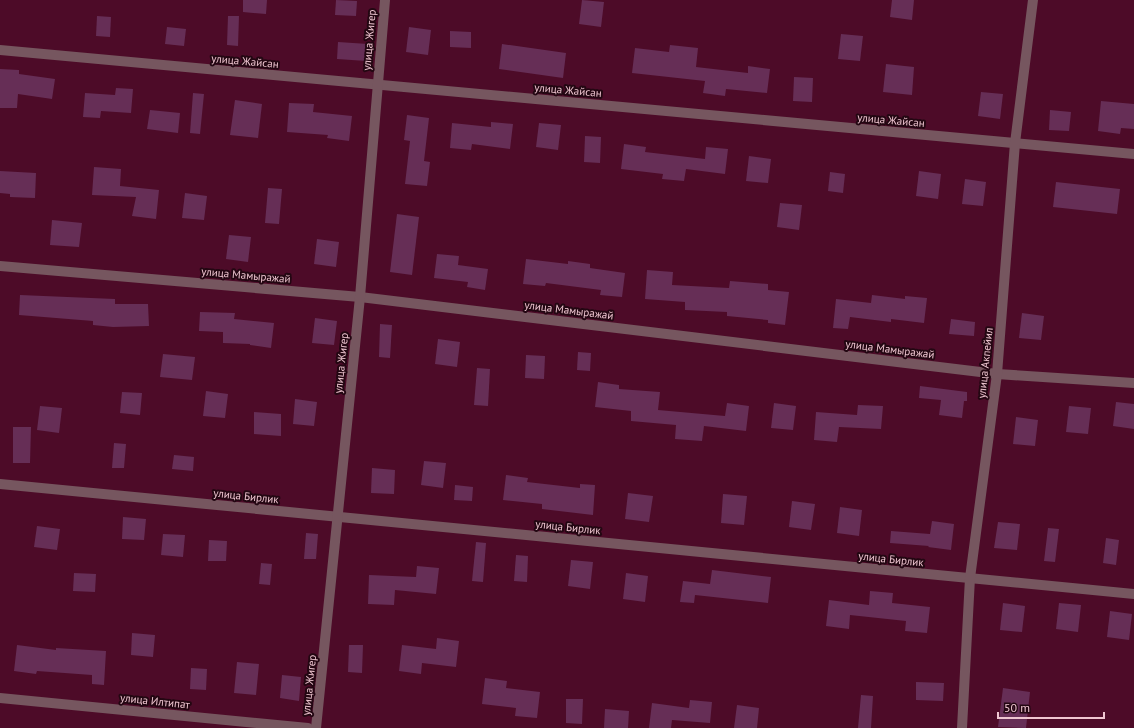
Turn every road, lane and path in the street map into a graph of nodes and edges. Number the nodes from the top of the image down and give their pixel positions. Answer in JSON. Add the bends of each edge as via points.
{"nodes":[{"id":1,"x":385,"y":0,"type":"edge"},
{"id":2,"x":1034,"y":0,"type":"edge"},
{"id":3,"x":0,"y":50,"type":"edge"},
{"id":4,"x":377,"y":85,"type":"junction"},
{"id":5,"x":1015,"y":143,"type":"junction"},
{"id":6,"x":1134,"y":154,"type":"edge"},
{"id":7,"x":0,"y":266,"type":"edge"},
{"id":8,"x":360,"y":297,"type":"junction"},
{"id":9,"x":996,"y":374,"type":"junction"},
{"id":10,"x":1134,"y":383,"type":"edge"},
{"id":11,"x":0,"y":484,"type":"edge"},
{"id":12,"x":339,"y":517,"type":"junction"},
{"id":13,"x":970,"y":578,"type":"junction"},
{"id":14,"x":1134,"y":594,"type":"edge"},
{"id":15,"x":0,"y":698,"type":"edge"},
{"id":16,"x":308,"y":728,"type":"edge"},
{"id":17,"x":316,"y":728,"type":"edge"},
{"id":18,"x":962,"y":728,"type":"edge"}],
"edges":[{"from":1,"to":4,"type":"street","name":"улица Жигер"},
{"from":2,"to":5,"type":"street","name":"улица Акпейил"},
{"from":3,"to":4,"type":"street","name":"улица Жайсан"},
{"from":4,"to":5,"type":"street","name":"улица Жайсан"},
{"from":4,"to":8,"type":"street","name":"улица Жигер"},
{"from":5,"to":6,"type":"street","name":"улица Жайсан"},
{"from":5,"to":9,"type":"street","name":"улица Акпейил"},
{"from":7,"to":8,"type":"street","name":"улица Мамыражай"},
{"from":8,"to":9,"type":"street","name":"улица Мамыражай"},
{"from":8,"to":12,"type":"street","name":"улица Жигер"},
{"from":9,"to":10,"type":"street","name":"улица Мамыражай"},
{"from":9,"to":13,"type":"street","name":"улица Акпейил"},
{"from":11,"to":12,"type":"street","name":"улица Бирлик"},
{"from":12,"to":13,"type":"street","name":"улица Бирлик"},
{"from":12,"to":17,"type":"street","name":"улица Жигер"},
{"from":13,"to":14,"type":"street","name":"улица Бирлик"},
{"from":13,"to":18,"type":"street","name":"улица Акпейил"},
{"from":15,"to":16,"type":"street","name":"улица Илтипат"}]}
